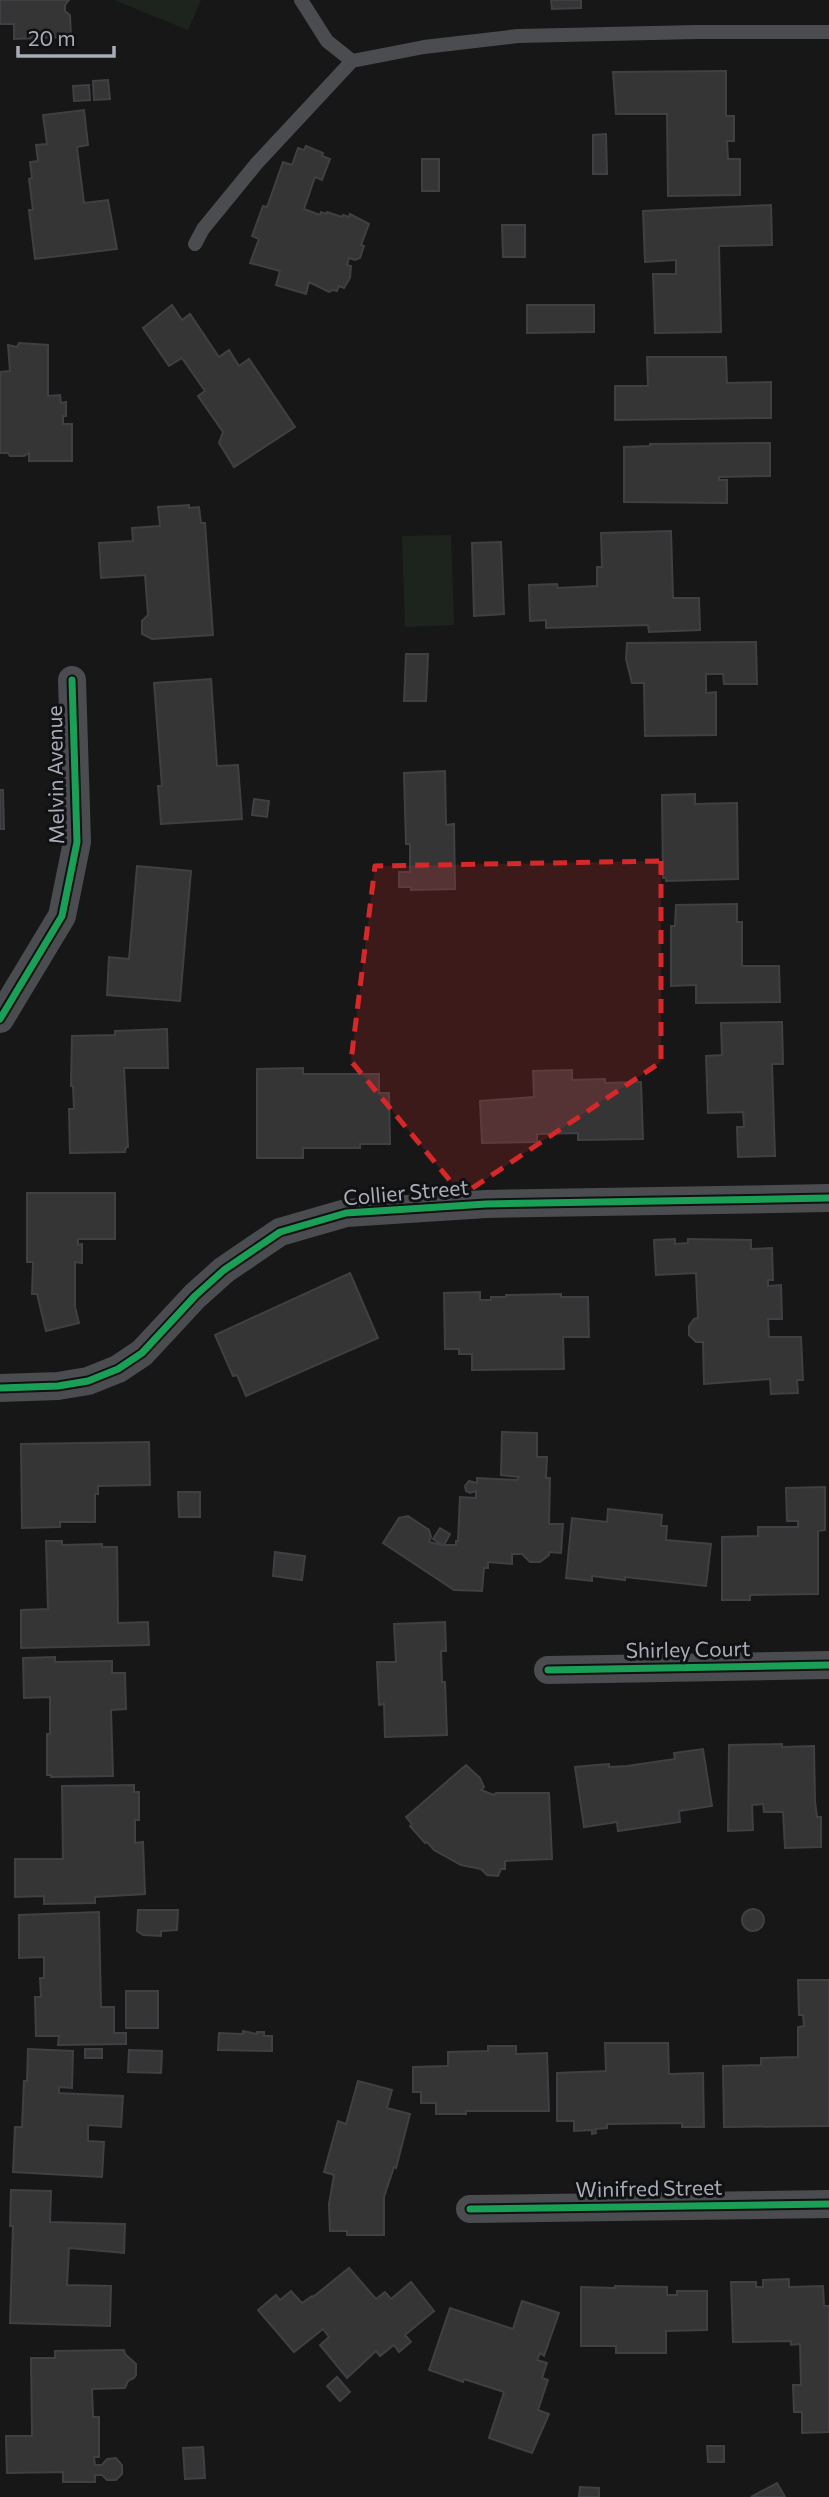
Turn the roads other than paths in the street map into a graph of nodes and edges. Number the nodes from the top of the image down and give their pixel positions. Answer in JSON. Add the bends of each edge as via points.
{"nodes":[{"id":1,"x":301,"y":0,"type":"edge"},
{"id":2,"x":829,"y":32,"type":"edge"},
{"id":3,"x":352,"y":61,"type":"junction"},
{"id":4,"x":195,"y":244,"type":"dead end"},
{"id":5,"x":72,"y":680,"type":"dead end"},
{"id":6,"x":0,"y":1019,"type":"edge"},
{"id":7,"x":829,"y":1198,"type":"edge"},
{"id":8,"x":0,"y":1388,"type":"edge"},
{"id":9,"x":829,"y":1665,"type":"edge"},
{"id":10,"x":548,"y":1670,"type":"dead end"},
{"id":11,"x":829,"y":2204,"type":"edge"},
{"id":12,"x":470,"y":2209,"type":"dead end"}],
"edges":[{"from":1,"to":3,"type":"lane","via":[[327,41]]},
{"from":2,"to":3,"type":"lane","via":[[518,36]]},
{"from":3,"to":4,"type":"lane","via":[[257,163]]},
{"from":5,"to":6,"type":"street","name":"Melvin Avenue","via":[[77,842],[62,916]]},
{"from":7,"to":8,"type":"street","name":"Collier Street","via":[[486,1204],[346,1213],[280,1232],[224,1270],[142,1353],[118,1369],[88,1381]]},
{"from":9,"to":10,"type":"street","name":"Shirley Court"},
{"from":11,"to":12,"type":"street","name":"Winifred Street"}]}
